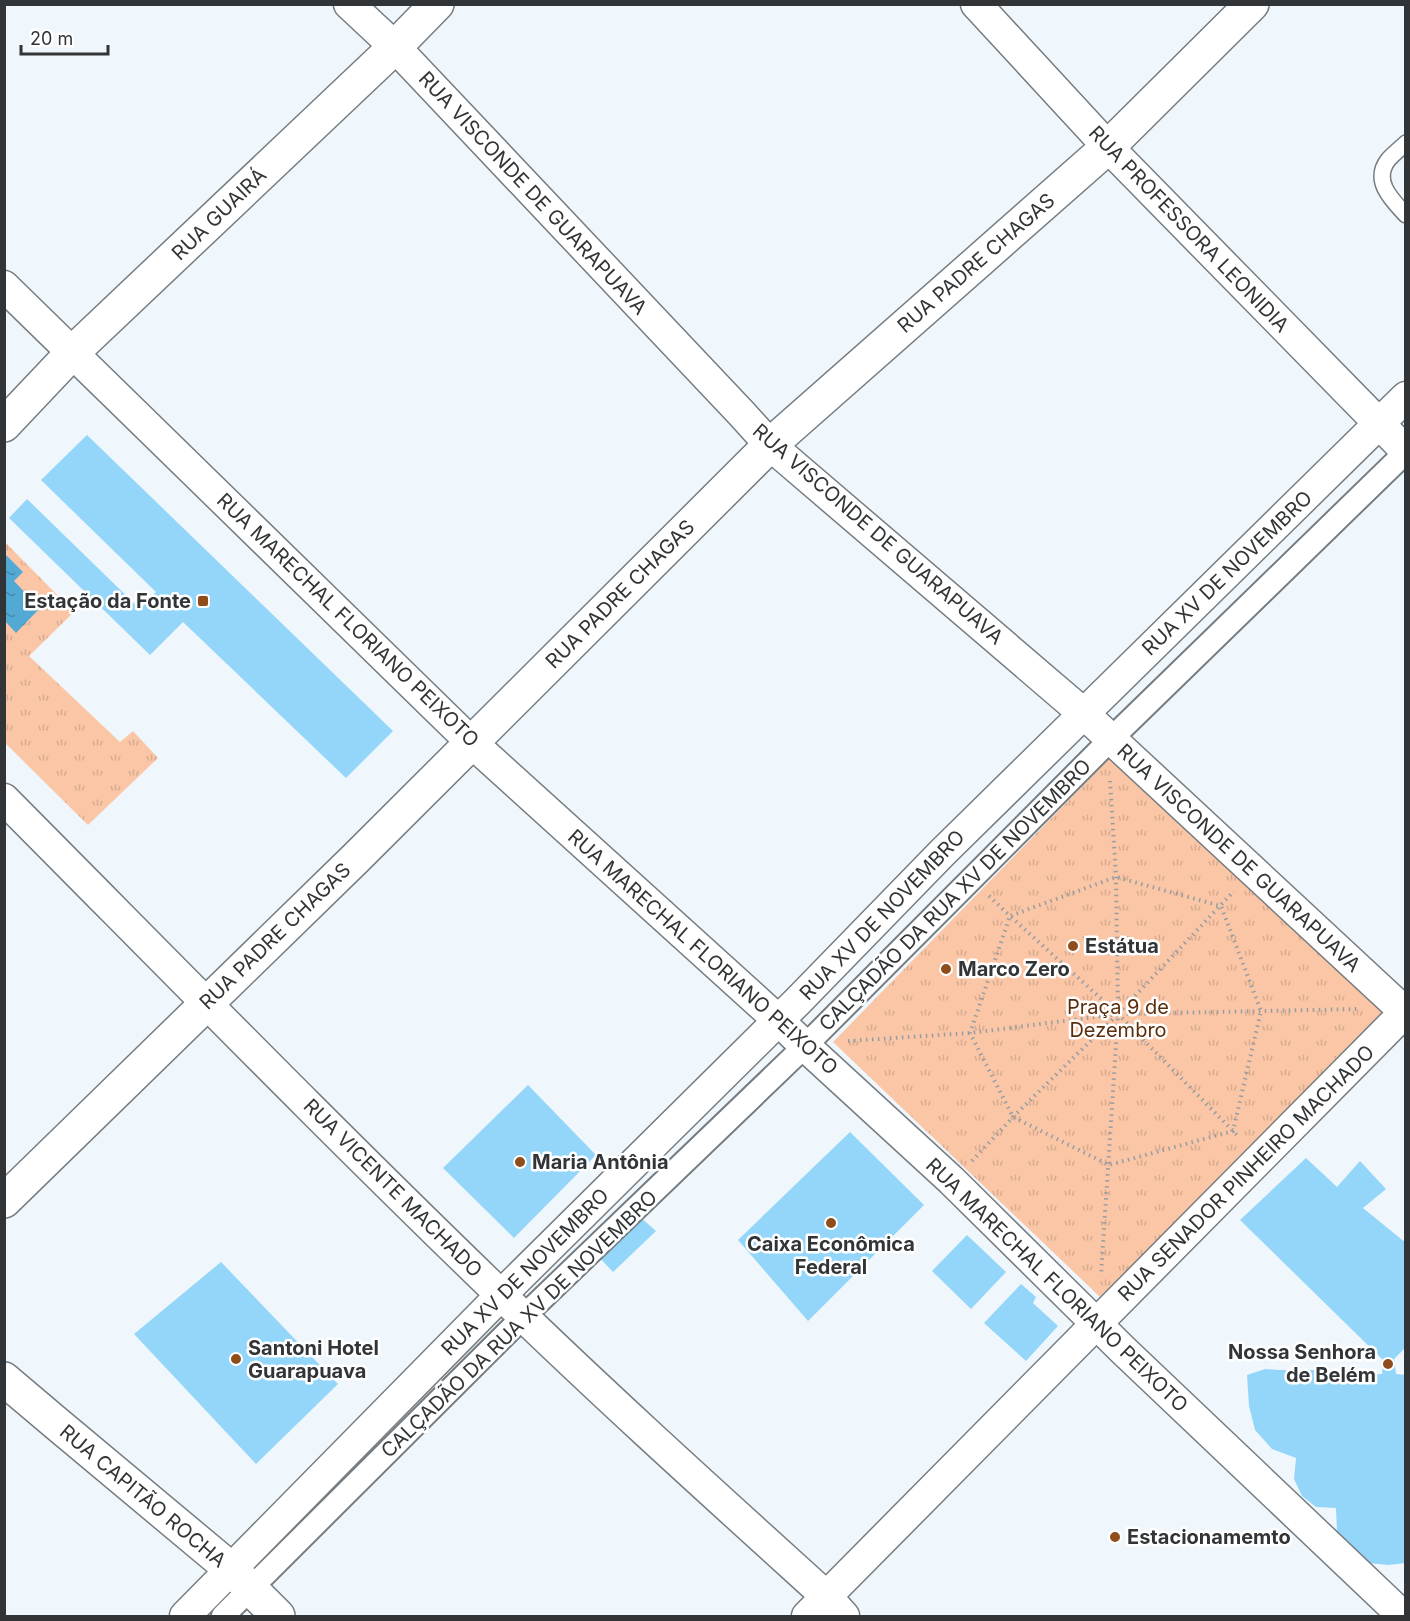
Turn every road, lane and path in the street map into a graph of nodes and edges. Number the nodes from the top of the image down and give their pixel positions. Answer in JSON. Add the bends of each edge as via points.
{"nodes":[{"id":1,"x":349,"y":4,"type":"edge"},
{"id":2,"x":437,"y":4,"type":"edge"},
{"id":3,"x":976,"y":4,"type":"edge"},
{"id":4,"x":1252,"y":4,"type":"edge"},
{"id":5,"x":395,"y":47,"type":"junction"},
{"id":6,"x":1406,"y":143,"type":"edge"},
{"id":7,"x":1108,"y":147,"type":"junction"},
{"id":8,"x":1406,"y":215,"type":"edge"},
{"id":9,"x":4,"y":286,"type":"edge"},
{"id":10,"x":74,"y":352,"type":"junction"},
{"id":11,"x":1406,"y":398,"type":"edge"},
{"id":12,"x":1379,"y":424,"type":"junction"},
{"id":13,"x":4,"y":425,"type":"edge"},
{"id":14,"x":770,"y":445,"type":"junction"},
{"id":15,"x":1406,"y":451,"type":"edge"},
{"id":16,"x":1083,"y":713,"type":"junction"},
{"id":17,"x":1111,"y":739,"type":"junction"},
{"id":18,"x":471,"y":742,"type":"junction"},
{"id":19,"x":1110,"y":770,"type":"dead end"},
{"id":20,"x":4,"y":799,"type":"edge"},
{"id":21,"x":1253,"y":871,"type":"junction"},
{"id":22,"x":1116,"y":877,"type":"junction"},
{"id":23,"x":1221,"y":906,"type":"junction"},
{"id":24,"x":1010,"y":916,"type":"junction"},
{"id":25,"x":207,"y":1003,"type":"junction"},
{"id":26,"x":1364,"y":1009,"type":"dead end"},
{"id":27,"x":1261,"y":1011,"type":"junction"},
{"id":28,"x":1405,"y":1012,"type":"edge"},
{"id":29,"x":1118,"y":1014,"type":"junction"},
{"id":30,"x":778,"y":1020,"type":"junction"},
{"id":31,"x":970,"y":1033,"type":"junction"},
{"id":32,"x":844,"y":1041,"type":"dead end"},
{"id":33,"x":804,"y":1046,"type":"junction"},
{"id":34,"x":1013,"y":1117,"type":"junction"},
{"id":35,"x":1233,"y":1131,"type":"junction"},
{"id":36,"x":1259,"y":1157,"type":"junction"},
{"id":37,"x":1109,"y":1165,"type":"junction"},
{"id":38,"x":951,"y":1180,"type":"junction"},
{"id":39,"x":4,"y":1201,"type":"edge"},
{"id":40,"x":1100,"y":1281,"type":"dead end"},
{"id":41,"x":501,"y":1295,"type":"junction"},
{"id":42,"x":524,"y":1317,"type":"junction"},
{"id":43,"x":1097,"y":1324,"type":"junction"},
{"id":44,"x":4,"y":1379,"type":"edge"},
{"id":45,"x":242,"y":1579,"type":"junction"},
{"id":46,"x":826,"y":1610,"type":"edge"},
{"id":47,"x":185,"y":1617,"type":"edge"},
{"id":48,"x":224,"y":1617,"type":"edge"},
{"id":49,"x":278,"y":1617,"type":"edge"},
{"id":50,"x":1403,"y":1617,"type":"edge"}],
"edges":[{"from":1,"to":5,"type":"street","name":"RUA VISCONDE DE GUARAPUAVA"},
{"from":2,"to":5,"type":"street","name":"RUA GUAIRÁ"},
{"from":3,"to":7,"type":"street","name":"RUA PROFESSORA LEONIDIA"},
{"from":4,"to":7,"type":"street","name":"RUA PADRE CHAGAS"},
{"from":5,"to":10,"type":"street","name":"RUA GUAIRÁ"},
{"from":5,"to":14,"type":"street","name":"RUA VISCONDE DE GUARAPUAVA"},
{"from":6,"to":8,"type":"lane","via":[[1387,161],[1382,182],[1387,195]]},
{"from":7,"to":12,"type":"street","name":"RUA PROFESSORA LEONIDIA"},
{"from":7,"to":14,"type":"street","name":"RUA PADRE CHAGAS"},
{"from":9,"to":10,"type":"street","name":"RUA MARECHAL FLORIANO PEIXOTO"},
{"from":10,"to":13,"type":"street","name":"RUA GUAIRÁ"},
{"from":10,"to":18,"type":"street","name":"RUA MARECHAL FLORIANO PEIXOTO"},
{"from":11,"to":12,"type":"street","name":"RUA XV DE NOVEMBRO"},
{"from":12,"to":15,"type":"street","name":"RUA PROFESSORA LEONIDIA"},
{"from":12,"to":16,"type":"street","name":"RUA XV DE NOVEMBRO"},
{"from":14,"to":16,"type":"street","name":"RUA VISCONDE DE GUARAPUAVA"},
{"from":14,"to":18,"type":"street","name":"RUA PADRE CHAGAS"},
{"from":15,"to":17,"type":"street","name":"CALÇADÃO DA RUA XV DE NOVEMBRO"},
{"from":16,"to":17,"type":"street","name":"RUA VISCONDE DE GUARAPUAVA"},
{"from":16,"to":30,"type":"street","name":"RUA XV DE NOVEMBRO"},
{"from":17,"to":21,"type":"street","name":"RUA VISCONDE DE GUARAPUAVA"},
{"from":17,"to":33,"type":"street","name":"CALÇADÃO DA RUA XV DE NOVEMBRO"},
{"from":18,"to":25,"type":"street","name":"RUA PADRE CHAGAS"},
{"from":18,"to":30,"type":"street","name":"RUA MARECHAL FLORIANO PEIXOTO"},
{"from":19,"to":22,"type":"path"},
{"from":20,"to":25,"type":"street","name":"RUA VICENTE MACHADO"},
{"from":21,"to":23,"type":"path"},
{"from":21,"to":28,"type":"street","name":"RUA VISCONDE DE GUARAPUAVA"},
{"from":22,"to":23,"type":"path"},
{"from":22,"to":24,"type":"path"},
{"from":22,"to":29,"type":"path"},
{"from":23,"to":27,"type":"path"},
{"from":23,"to":29,"type":"path"},
{"from":24,"to":29,"type":"path"},
{"from":24,"to":31,"type":"path"},
{"from":25,"to":39,"type":"street","name":"RUA PADRE CHAGAS"},
{"from":25,"to":41,"type":"street","name":"RUA VICENTE MACHADO"},
{"from":26,"to":27,"type":"path"},
{"from":27,"to":29,"type":"path"},
{"from":27,"to":35,"type":"path"},
{"from":28,"to":36,"type":"street","name":"RUA SENADOR PINHEIRO MACHADO"},
{"from":29,"to":31,"type":"path"},
{"from":29,"to":34,"type":"path"},
{"from":29,"to":35,"type":"path"},
{"from":29,"to":37,"type":"path"},
{"from":30,"to":33,"type":"street","name":"RUA MARECHAL FLORIANO PEIXOTO"},
{"from":30,"to":41,"type":"street","name":"RUA XV DE NOVEMBRO"},
{"from":31,"to":32,"type":"path"},
{"from":31,"to":34,"type":"path"},
{"from":33,"to":38,"type":"street","name":"RUA MARECHAL FLORIANO PEIXOTO"},
{"from":33,"to":42,"type":"street","name":"CALÇADÃO DA RUA XV DE NOVEMBRO"},
{"from":34,"to":37,"type":"path"},
{"from":34,"to":38,"type":"path"},
{"from":35,"to":36,"type":"path"},
{"from":35,"to":37,"type":"path"},
{"from":36,"to":43,"type":"street","name":"RUA SENADOR PINHEIRO MACHADO"},
{"from":37,"to":40,"type":"path"},
{"from":38,"to":43,"type":"street","name":"RUA MARECHAL FLORIANO PEIXOTO"},
{"from":41,"to":42,"type":"street","name":"RUA VICENTE MACHADO"},
{"from":41,"to":45,"type":"street","name":"RUA XV DE NOVEMBRO","via":[[261,1539]]},
{"from":42,"to":45,"type":"street","name":"CALÇADÃO DA RUA XV DE NOVEMBRO"},
{"from":42,"to":46,"type":"street","name":"RUA VICENTE MACHADO"},
{"from":43,"to":46,"type":"street","name":"RUA SENADOR PINHEIRO MACHADO"},
{"from":43,"to":50,"type":"street","name":"RUA MARECHAL FLORIANO PEIXOTO"},
{"from":44,"to":45,"type":"street","name":"RUA CAPITÃO ROCHA"},
{"from":45,"to":47,"type":"street","name":"RUA XV DE NOVEMBRO"},
{"from":45,"to":48,"type":"street","name":"CALÇADÃO DA RUA XV DE NOVEMBRO"},
{"from":45,"to":49,"type":"street","name":"RUA CAPITÃO ROCHA"}]}
